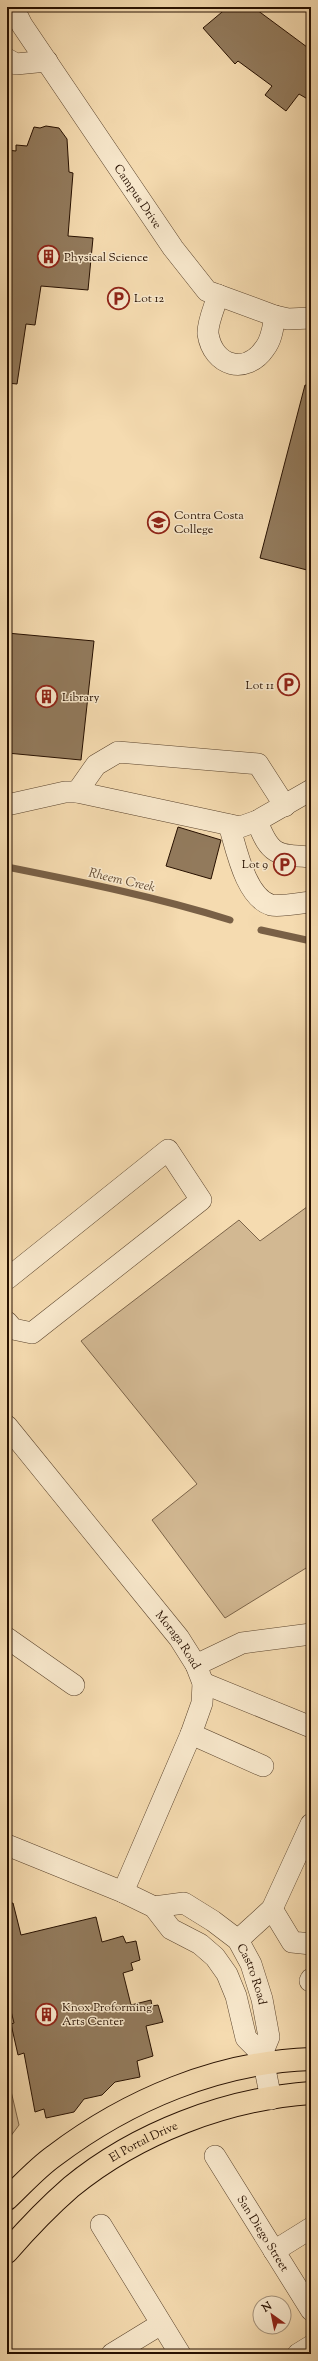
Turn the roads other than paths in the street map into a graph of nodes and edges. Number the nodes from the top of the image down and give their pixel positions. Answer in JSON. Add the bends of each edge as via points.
{"nodes":[{"id":1,"x":12,"y":7,"type":"edge"},
{"id":2,"x":7,"y":23,"type":"edge"},
{"id":3,"x":7,"y":58,"type":"edge"},
{"id":4,"x":46,"y":61,"type":"junction"},
{"id":5,"x":218,"y":295,"type":"junction"},
{"id":6,"x":275,"y":316,"type":"junction"},
{"id":7,"x":311,"y":318,"type":"edge"},
{"id":8,"x":311,"y":790,"type":"edge"},
{"id":9,"x":77,"y":792,"type":"junction"},
{"id":10,"x":7,"y":805,"type":"edge"},
{"id":11,"x":285,"y":806,"type":"junction"},
{"id":12,"x":257,"y":821,"type":"junction"},
{"id":13,"x":229,"y":825,"type":"junction"},
{"id":14,"x":311,"y":857,"type":"edge"},
{"id":15,"x":311,"y":902,"type":"edge"},
{"id":16,"x":7,"y":1279,"type":"edge"},
{"id":17,"x":7,"y":1322,"type":"edge"},
{"id":18,"x":7,"y":1426,"type":"edge"},
{"id":19,"x":311,"y":1634,"type":"edge"},
{"id":20,"x":7,"y":1638,"type":"edge"},
{"id":21,"x":200,"y":1674,"type":"junction"},
{"id":22,"x":74,"y":1686,"type":"dead end"},
{"id":23,"x":311,"y":1727,"type":"edge"},
{"id":24,"x":191,"y":1734,"type":"junction"},
{"id":25,"x":263,"y":1766,"type":"dead end"},
{"id":26,"x":311,"y":1824,"type":"edge"},
{"id":27,"x":7,"y":1845,"type":"edge"},
{"id":28,"x":123,"y":1892,"type":"junction"},
{"id":29,"x":154,"y":1907,"type":"junction"},
{"id":30,"x":272,"y":1909,"type":"junction"},
{"id":31,"x":238,"y":1940,"type":"junction"},
{"id":32,"x":311,"y":1944,"type":"edge"},
{"id":33,"x":311,"y":2058,"type":"edge"},
{"id":34,"x":263,"y":2059,"type":"junction"},
{"id":35,"x":311,"y":2093,"type":"edge"},
{"id":36,"x":271,"y":2099,"type":"junction"},
{"id":37,"x":216,"y":2156,"type":"dead end"},
{"id":38,"x":7,"y":2199,"type":"edge"},
{"id":39,"x":101,"y":2225,"type":"dead end"},
{"id":40,"x":311,"y":2228,"type":"edge"},
{"id":41,"x":274,"y":2251,"type":"junction"},
{"id":42,"x":7,"y":2252,"type":"edge"},
{"id":43,"x":311,"y":2310,"type":"edge"},
{"id":44,"x":161,"y":2324,"type":"junction"},
{"id":45,"x":311,"y":2346,"type":"edge"},
{"id":46,"x":112,"y":2354,"type":"edge"},
{"id":47,"x":180,"y":2354,"type":"edge"},
{"id":48,"x":298,"y":2354,"type":"edge"}],
"edges":[{"from":1,"to":2,"type":"street"},
{"from":1,"to":4,"type":"street","name":"Campus Drive"},
{"from":3,"to":4,"type":"street","via":[[16,64]]},
{"from":4,"to":5,"type":"street","name":"Campus Drive","via":[[173,248],[207,291]]},
{"from":5,"to":6,"type":"street","name":"Campus Drive"},
{"from":5,"to":6,"type":"street","via":[[208,333],[219,357],[229,364],[242,365],[256,358],[266,348]]},
{"from":6,"to":7,"type":"street","name":"Campus Drive"},
{"from":8,"to":11,"type":"street"},
{"from":9,"to":10,"type":"street","via":[[65,792]]},
{"from":9,"to":11,"type":"street","via":[[96,765],[118,752],[258,764]]},
{"from":9,"to":13,"type":"street"},
{"from":11,"to":12,"type":"street"},
{"from":12,"to":13,"type":"street","via":[[240,827]]},
{"from":12,"to":14,"type":"street","via":[[265,842],[282,856]]},
{"from":13,"to":15,"type":"street","via":[[247,883],[258,895],[271,905]]},
{"from":16,"to":17,"type":"street","via":[[168,1150],[201,1200],[32,1333],[13,1329]]},
{"from":18,"to":21,"type":"street","name":"Moraga Road","via":[[179,1638]]},
{"from":19,"to":21,"type":"street","via":[[242,1643]]},
{"from":20,"to":22,"type":"street"},
{"from":21,"to":23,"type":"street"},
{"from":21,"to":24,"type":"street","name":"Moraga Road","via":[[202,1703]]},
{"from":24,"to":25,"type":"street"},
{"from":24,"to":28,"type":"street","name":"Moraga Road"},
{"from":26,"to":30,"type":"street"},
{"from":27,"to":28,"type":"street","name":"Castro Road"},
{"from":28,"to":29,"type":"street","name":"Castro Road"},
{"from":29,"to":31,"type":"street","name":"Castro Road","via":[[184,1903]]},
{"from":29,"to":34,"type":"street","name":"Castro Road","via":[[171,1929],[200,1944],[215,1957],[227,1974],[236,1996],[246,2038]]},
{"from":30,"to":31,"type":"street"},
{"from":30,"to":32,"type":"street","via":[[292,1942]]},
{"from":31,"to":34,"type":"street","name":"Castro Road","via":[[252,1964],[262,2000],[269,2036]]},
{"from":33,"to":34,"type":"main road"},
{"from":34,"to":36,"type":"street"},
{"from":34,"to":38,"type":"main road","via":[[161,2092],[109,2119],[53,2156]]},
{"from":35,"to":36,"type":"main road","name":"El Portal Drive"},
{"from":36,"to":42,"type":"main road","name":"El Portal Drive","via":[[185,2121],[152,2136],[102,2165],[53,2204]]},
{"from":37,"to":41,"type":"street","name":"San Diego Street"},
{"from":39,"to":44,"type":"street"},
{"from":40,"to":41,"type":"street"},
{"from":41,"to":43,"type":"street","name":"San Diego Street"},
{"from":44,"to":46,"type":"street"},
{"from":44,"to":47,"type":"street"},
{"from":45,"to":48,"type":"street"}]}
